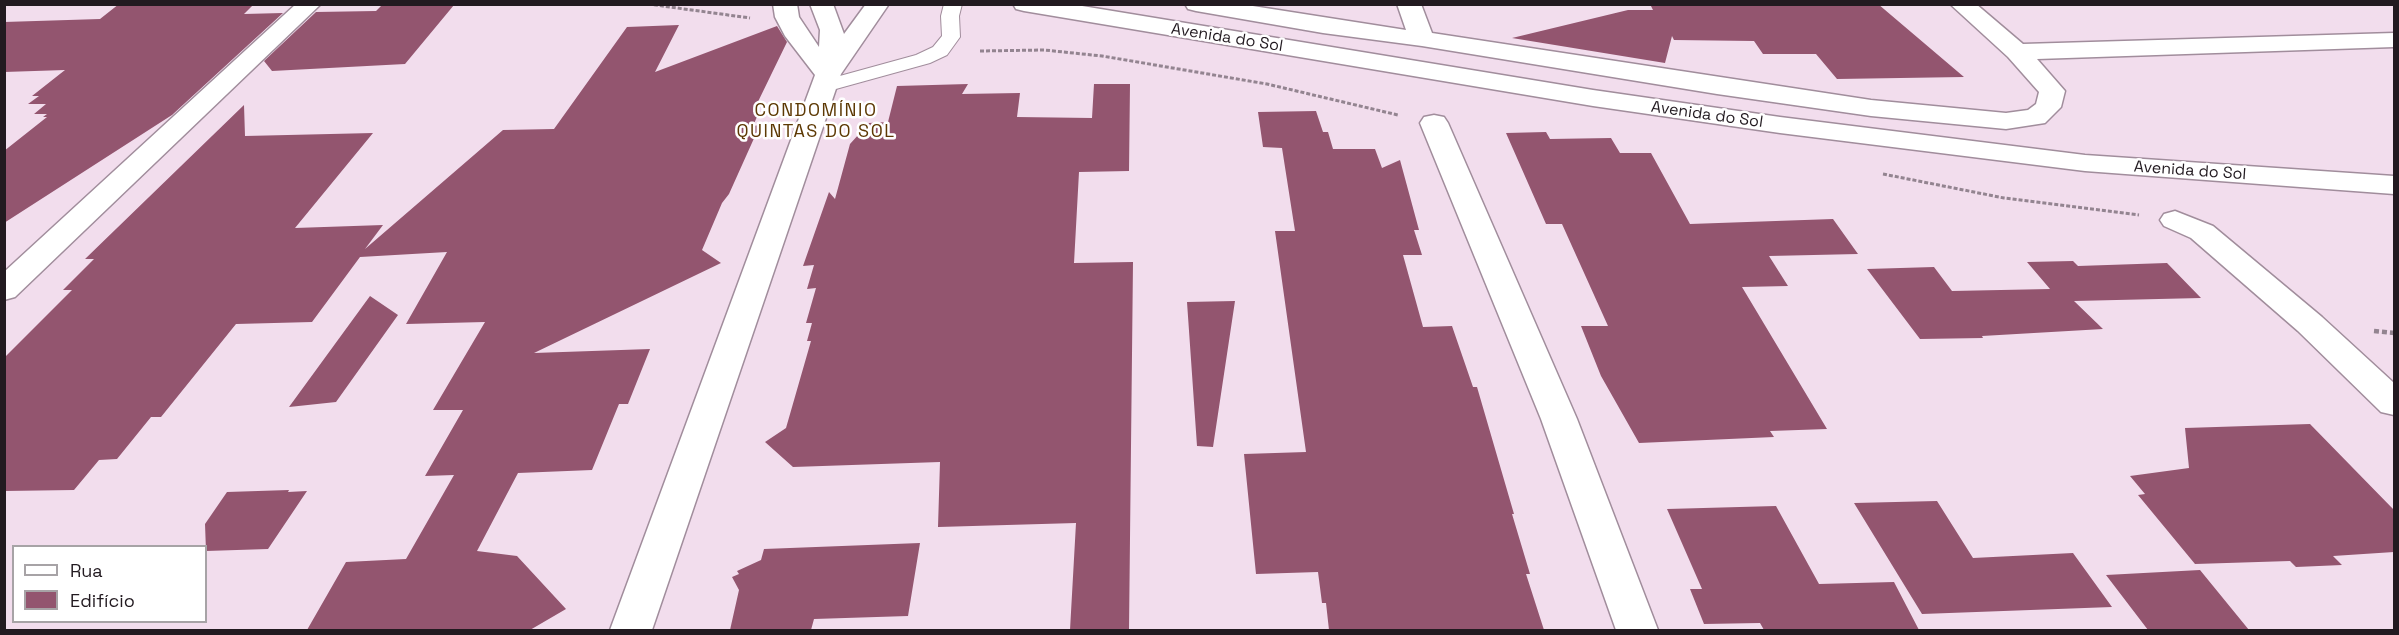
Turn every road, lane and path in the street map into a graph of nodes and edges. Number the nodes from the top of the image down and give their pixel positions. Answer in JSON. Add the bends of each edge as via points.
{"nodes":[{"id":1,"x":310,"y":4,"type":"edge"},
{"id":2,"x":648,"y":4,"type":"edge"},
{"id":3,"x":821,"y":4,"type":"edge"},
{"id":4,"x":878,"y":4,"type":"edge"},
{"id":5,"x":953,"y":4,"type":"edge"},
{"id":6,"x":1024,"y":4,"type":"edge"},
{"id":7,"x":1196,"y":4,"type":"edge"},
{"id":8,"x":1409,"y":4,"type":"edge"},
{"id":9,"x":1961,"y":4,"type":"edge"},
{"id":10,"x":786,"y":11,"type":"edge"},
{"id":11,"x":1422,"y":39,"type":"junction"},
{"id":12,"x":2394,"y":40,"type":"edge"},
{"id":13,"x":940,"y":51,"type":"junction"},
{"id":14,"x":2017,"y":52,"type":"junction"},
{"id":15,"x":826,"y":77,"type":"junction"},
{"id":16,"x":1434,"y":123,"type":"joint"},
{"id":17,"x":2394,"y":185,"type":"edge"},
{"id":18,"x":2175,"y":220,"type":"dead end"},
{"id":19,"x":4,"y":290,"type":"edge"},
{"id":20,"x":2394,"y":403,"type":"edge"},
{"id":21,"x":631,"y":630,"type":"edge"},
{"id":22,"x":1637,"y":630,"type":"edge"}],
"edges":[{"from":1,"to":19,"type":"street"},
{"from":2,"to":10,"type":"path","via":[[750,18]]},
{"from":3,"to":15,"type":"street","via":[[832,30]]},
{"from":4,"to":15,"type":"street"},
{"from":5,"to":13,"type":"lane","via":[[951,37]]},
{"from":6,"to":17,"type":"street","name":"Avenida do Sol","via":[[1780,125],[2085,163]]},
{"from":7,"to":11,"type":"street"},
{"from":8,"to":11,"type":"street"},
{"from":9,"to":14,"type":"street"},
{"from":10,"to":15,"type":"street","via":[[797,36]]},
{"from":11,"to":14,"type":"street","via":[[1895,111],[2006,121],[2036,117],[2048,107],[2052,92]]},
{"from":12,"to":14,"type":"street"},
{"from":13,"to":15,"type":"lane","via":[[923,59]]},
{"from":13,"to":16,"type":"path","via":[[1044,50],[1102,56],[1267,84]]},
{"from":15,"to":21,"type":"street"},
{"from":16,"to":22,"type":"street","via":[[1558,419]]},
{"from":18,"to":20,"type":"street","via":[[2202,232],[2310,324]]}]}
